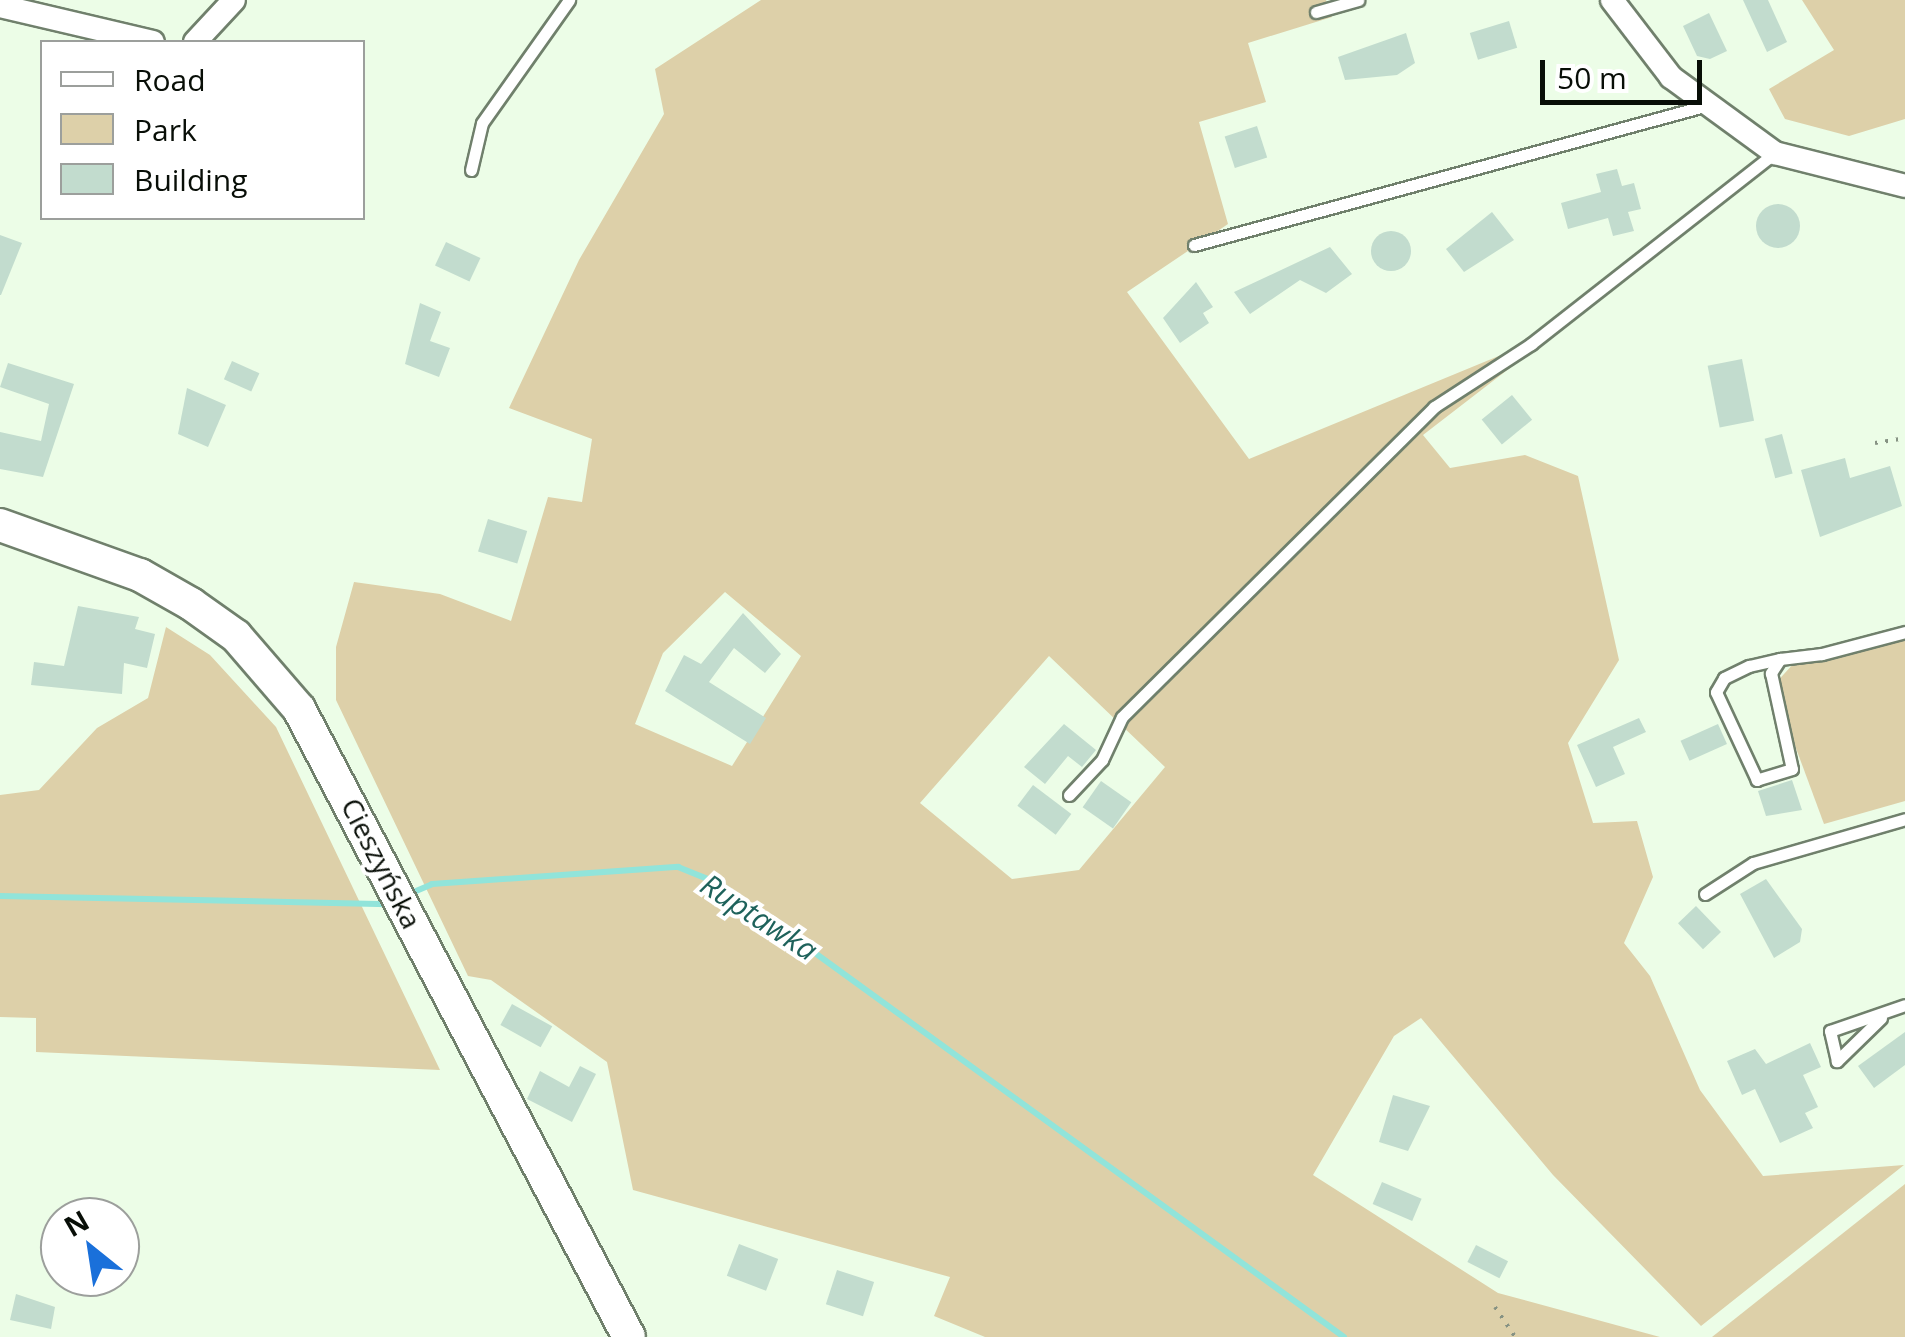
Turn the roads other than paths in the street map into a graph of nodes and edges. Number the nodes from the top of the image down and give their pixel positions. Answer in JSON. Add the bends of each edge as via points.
{"nodes":[{"id":1,"x":234,"y":0,"type":"edge"},
{"id":2,"x":569,"y":0,"type":"edge"},
{"id":3,"x":1358,"y":0,"type":"edge"},
{"id":4,"x":1612,"y":0,"type":"edge"},
{"id":5,"x":0,"y":6,"type":"edge"},
{"id":6,"x":1316,"y":12,"type":"dead end"},
{"id":7,"x":144,"y":40,"type":"edge"},
{"id":8,"x":197,"y":40,"type":"edge"},
{"id":9,"x":1708,"y":105,"type":"junction"},
{"id":10,"x":1776,"y":153,"type":"junction"},
{"id":11,"x":471,"y":170,"type":"dead end"},
{"id":12,"x":1905,"y":186,"type":"edge"},
{"id":13,"x":1194,"y":245,"type":"dead end"},
{"id":14,"x":0,"y":524,"type":"edge"},
{"id":15,"x":1905,"y":632,"type":"edge"},
{"id":16,"x":1780,"y":659,"type":"junction"},
{"id":17,"x":1069,"y":794,"type":"dead end"},
{"id":18,"x":1905,"y":819,"type":"edge"},
{"id":19,"x":1705,"y":894,"type":"dead end"},
{"id":20,"x":1905,"y":1005,"type":"edge"},
{"id":21,"x":1881,"y":1018,"type":"junction"},
{"id":22,"x":629,"y":1337,"type":"edge"}],
"edges":[{"from":1,"to":8,"type":"street"},
{"from":2,"to":11,"type":"lane","via":[[482,123]]},
{"from":3,"to":6,"type":"lane"},
{"from":4,"to":9,"type":"street","via":[[1636,41]]},
{"from":5,"to":7,"type":"street"},
{"from":9,"to":10,"type":"street"},
{"from":9,"to":13,"type":"lane"},
{"from":10,"to":12,"type":"street"},
{"from":10,"to":17,"type":"lane","via":[[1531,344],[1434,407],[1158,678]]},
{"from":14,"to":22,"type":"main road","name":"Cieszyńska","via":[[140,575],[236,636],[298,710]]},
{"from":15,"to":16,"type":"lane"},
{"from":16,"to":16,"type":"lane","via":[[1724,678],[1716,692],[1757,780],[1792,769],[1770,672]]},
{"from":18,"to":19,"type":"lane","via":[[1752,863]]},
{"from":20,"to":21,"type":"lane"},
{"from":21,"to":21,"type":"lane","via":[[1830,1031],[1837,1061],[1856,1050]]}]}
